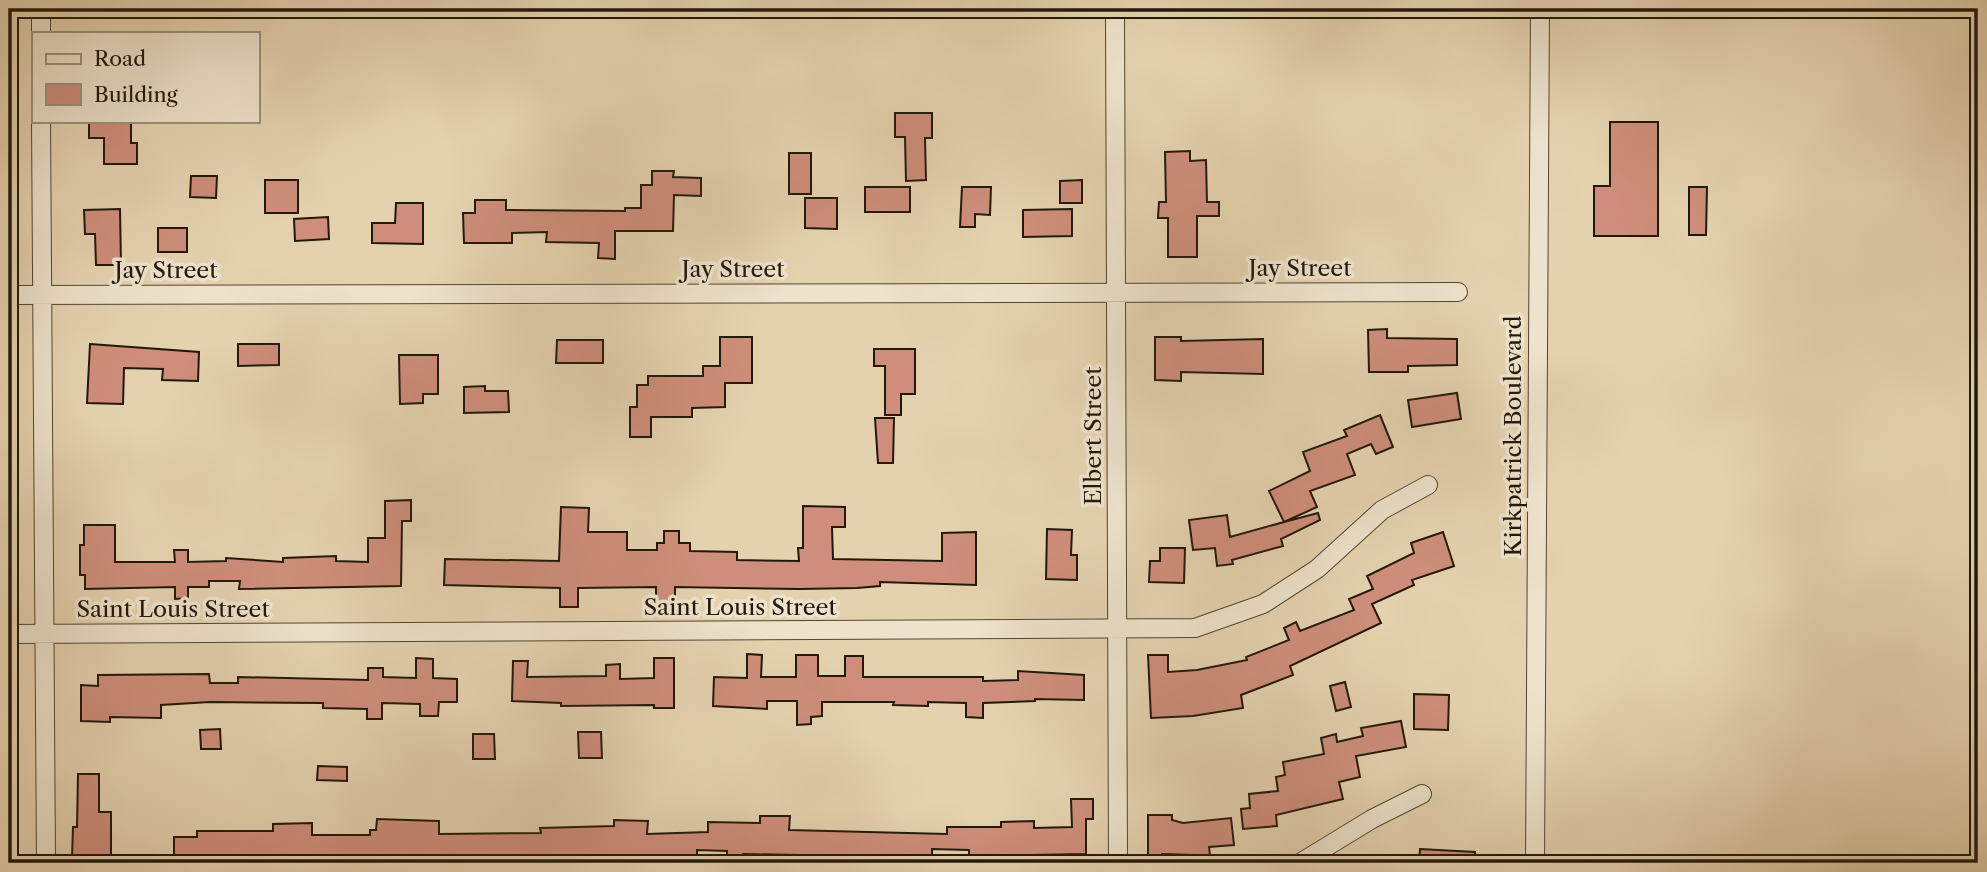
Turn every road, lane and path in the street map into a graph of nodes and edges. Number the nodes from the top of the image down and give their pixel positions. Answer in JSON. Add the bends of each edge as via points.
{"nodes":[{"id":1,"x":41,"y":9,"type":"edge"},
{"id":2,"x":1115,"y":9,"type":"edge"},
{"id":3,"x":1540,"y":9,"type":"edge"},
{"id":4,"x":41,"y":32,"type":"edge"},
{"id":5,"x":41,"y":122,"type":"edge"},
{"id":6,"x":1458,"y":292,"type":"dead end"},
{"id":7,"x":1118,"y":293,"type":"junction"},
{"id":8,"x":9,"y":295,"type":"edge"},
{"id":9,"x":41,"y":295,"type":"junction"},
{"id":10,"x":1428,"y":485,"type":"dead end"},
{"id":11,"x":1118,"y":630,"type":"junction"},
{"id":12,"x":9,"y":634,"type":"edge"},
{"id":13,"x":44,"y":634,"type":"junction"},
{"id":14,"x":1422,"y":794,"type":"dead end"},
{"id":15,"x":46,"y":863,"type":"edge"},
{"id":16,"x":1118,"y":863,"type":"edge"},
{"id":17,"x":1300,"y":863,"type":"edge"},
{"id":18,"x":1535,"y":863,"type":"edge"}],
"edges":[{"from":1,"to":4,"type":"street"},
{"from":2,"to":7,"type":"street","name":"Elbert Street"},
{"from":3,"to":18,"type":"street","name":"Kirkpatrick Boulevard"},
{"from":5,"to":9,"type":"street"},
{"from":6,"to":7,"type":"street","name":"Jay Street"},
{"from":7,"to":9,"type":"street","name":"Jay Street"},
{"from":7,"to":11,"type":"street","name":"Elbert Street"},
{"from":8,"to":9,"type":"street","name":"Jay Street"},
{"from":9,"to":13,"type":"street"},
{"from":10,"to":11,"type":"street","name":"Saint Louis Street","via":[[1382,510],[1317,569],[1263,604],[1195,628]]},
{"from":11,"to":13,"type":"street","name":"Saint Louis Street"},
{"from":11,"to":16,"type":"street","name":"Elbert Street"},
{"from":12,"to":13,"type":"street","name":"Saint Louis Street"},
{"from":13,"to":15,"type":"street"},
{"from":14,"to":17,"type":"street"}]}
